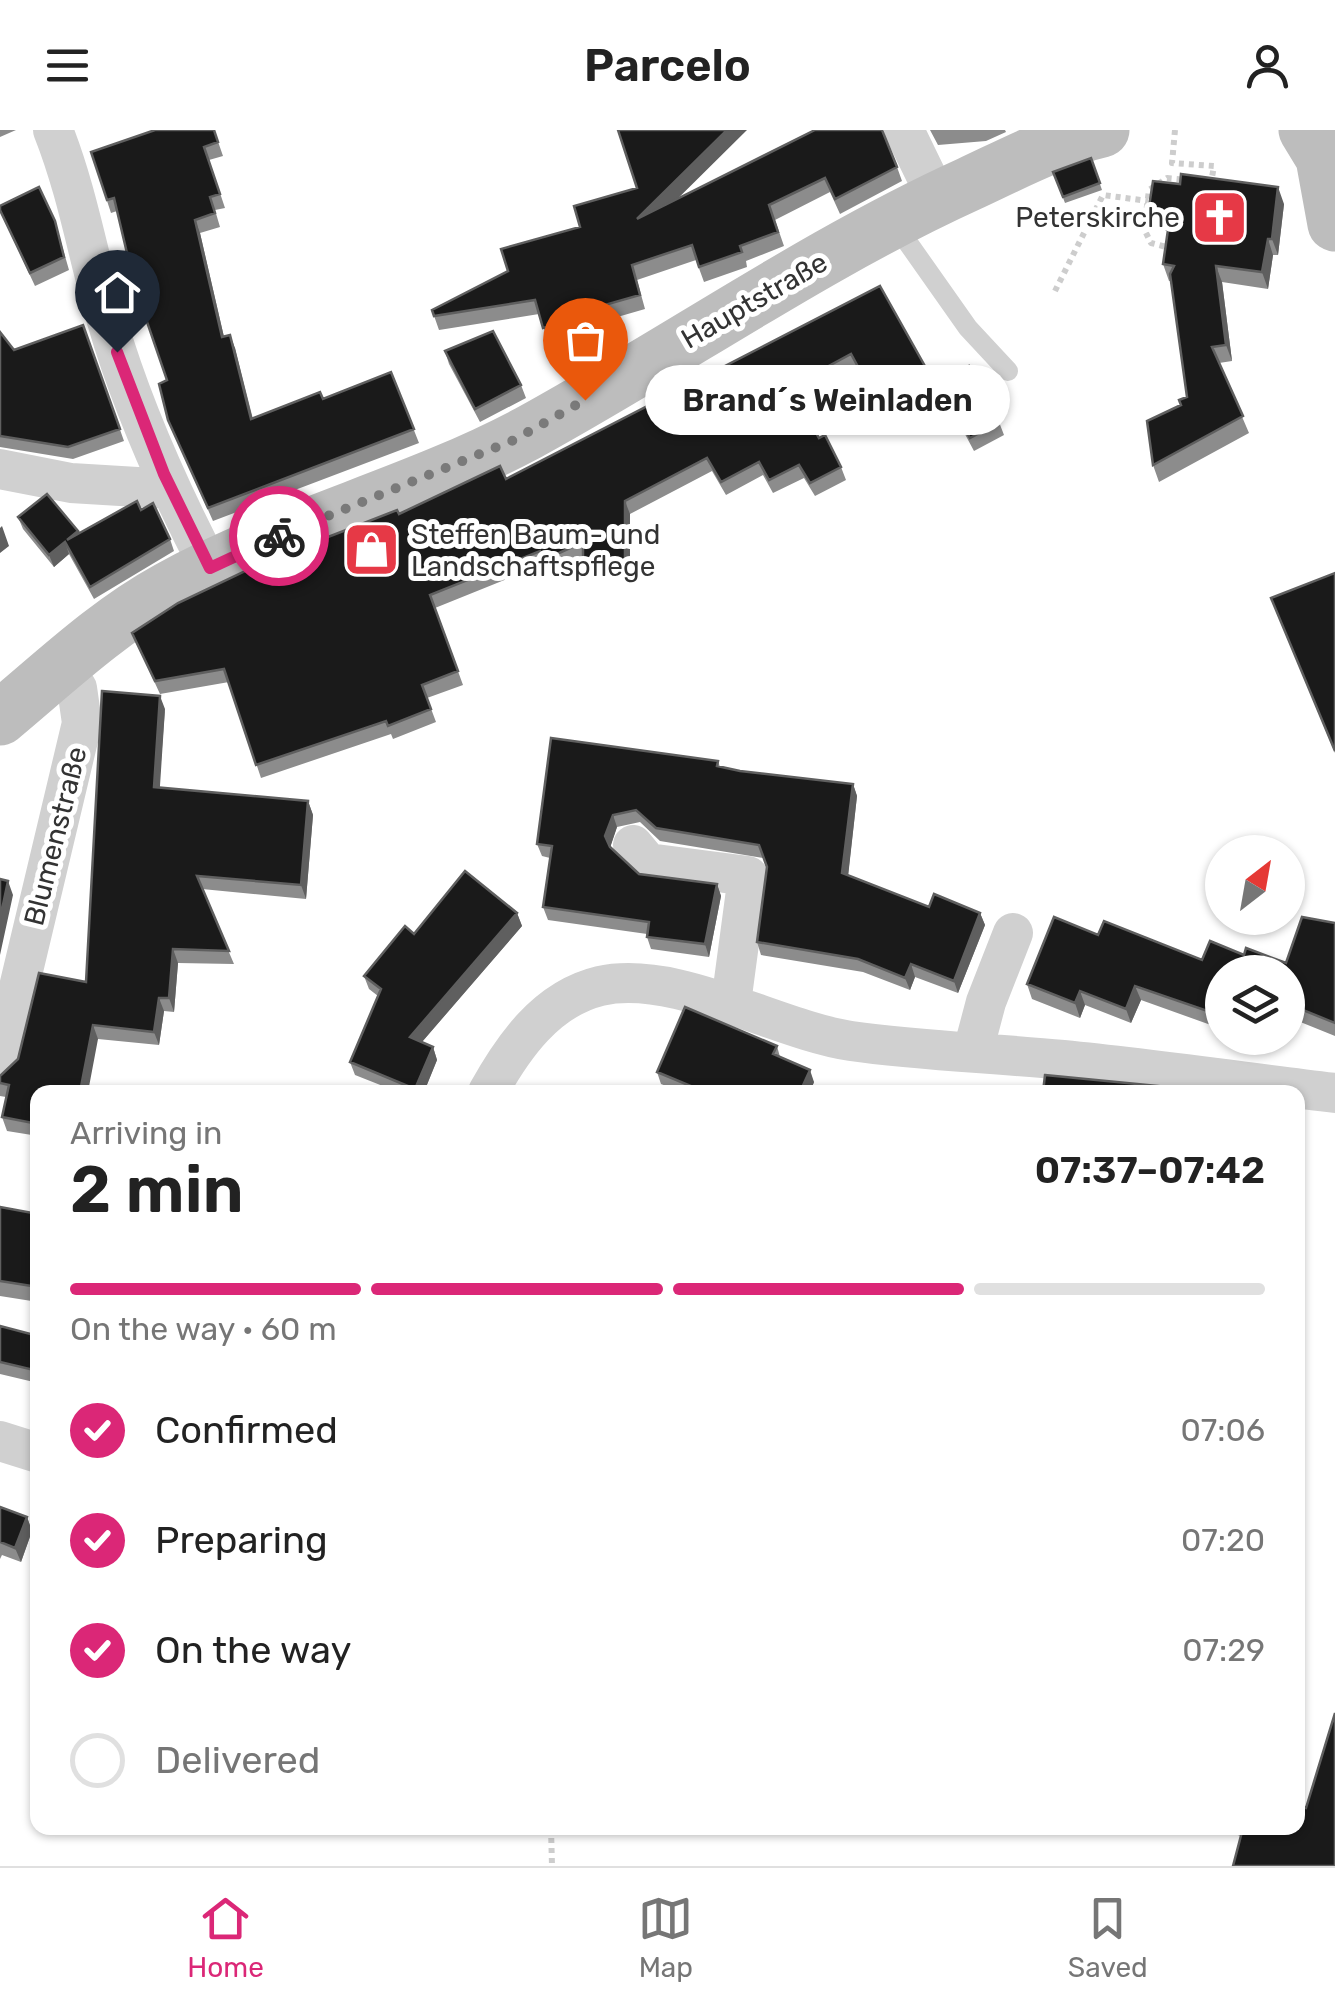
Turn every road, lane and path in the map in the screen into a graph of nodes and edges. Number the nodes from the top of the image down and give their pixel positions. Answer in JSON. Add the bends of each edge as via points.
{"nodes":[{"id":1,"x":53,"y":130,"type":"edge"},
{"id":2,"x":904,"y":130,"type":"edge"},
{"id":3,"x":1102,"y":130,"type":"edge"},
{"id":4,"x":1174,"y":130,"type":"edge"},
{"id":5,"x":1307,"y":130,"type":"edge"},
{"id":6,"x":1148,"y":201,"type":"junction"},
{"id":7,"x":915,"y":210,"type":"junction"},
{"id":8,"x":1335,"y":224,"type":"edge"},
{"id":9,"x":1180,"y":251,"type":"edge"},
{"id":10,"x":1055,"y":291,"type":"dead end"},
{"id":11,"x":1008,"y":371,"type":"dead end"},
{"id":12,"x":0,"y":469,"type":"edge"},
{"id":13,"x":170,"y":489,"type":"junction"},
{"id":14,"x":210,"y":568,"type":"junction"},
{"id":15,"x":62,"y":667,"type":"junction"},
{"id":16,"x":0,"y":718,"type":"edge"},
{"id":17,"x":633,"y":845,"type":"dead end"},
{"id":18,"x":1013,"y":932,"type":"dead end"},
{"id":19,"x":731,"y":1004,"type":"junction"},
{"id":20,"x":973,"y":1052,"type":"junction"},
{"id":21,"x":0,"y":1067,"type":"edge"},
{"id":22,"x":505,"y":1085,"type":"edge"},
{"id":23,"x":1264,"y":1085,"type":"edge"},
{"id":24,"x":1305,"y":1090,"type":"edge"},
{"id":25,"x":1335,"y":1093,"type":"edge"},
{"id":26,"x":0,"y":1441,"type":"edge"},
{"id":27,"x":30,"y":1451,"type":"edge"},
{"id":28,"x":552,"y":1835,"type":"edge"},
{"id":29,"x":552,"y":1866,"type":"edge"}],
"edges":[{"from":1,"to":13,"type":"street","via":[[121,364]]},
{"from":2,"to":7,"type":"street"},
{"from":3,"to":7,"type":"main road","name":"Hauptstraße","via":[[1046,148]]},
{"from":4,"to":6,"type":"path","via":[[1172,164],[1214,166],[1212,183],[1167,178],[1149,190]]},
{"from":5,"to":8,"type":"main road","via":[[1326,170]]},
{"from":6,"to":9,"type":"path","via":[[1144,229],[1152,243]]},
{"from":6,"to":10,"type":"path","via":[[1103,195]]},
{"from":7,"to":11,"type":"lane","via":[[968,328]]},
{"from":7,"to":14,"type":"main road","name":"Hauptstraße","via":[[514,440]]},
{"from":12,"to":13,"type":"street","via":[[71,483]]},
{"from":13,"to":14,"type":"street"},
{"from":14,"to":15,"type":"main road","name":"Hauptstraße","via":[[108,627]]},
{"from":15,"to":16,"type":"main road","name":"Hauptstraße"},
{"from":15,"to":21,"type":"street","name":"Blumenstraße","via":[[80,698],[82,723]]},
{"from":17,"to":19,"type":"street","via":[[648,862],[748,876]]},
{"from":18,"to":20,"type":"street"},
{"from":19,"to":20,"type":"street","via":[[850,1040]]},
{"from":19,"to":22,"type":"street","via":[[647,986],[596,987],[545,1014]]},
{"from":20,"to":23,"type":"street"},
{"from":24,"to":25,"type":"street"},
{"from":26,"to":27,"type":"street"},
{"from":28,"to":29,"type":"path"}]}
